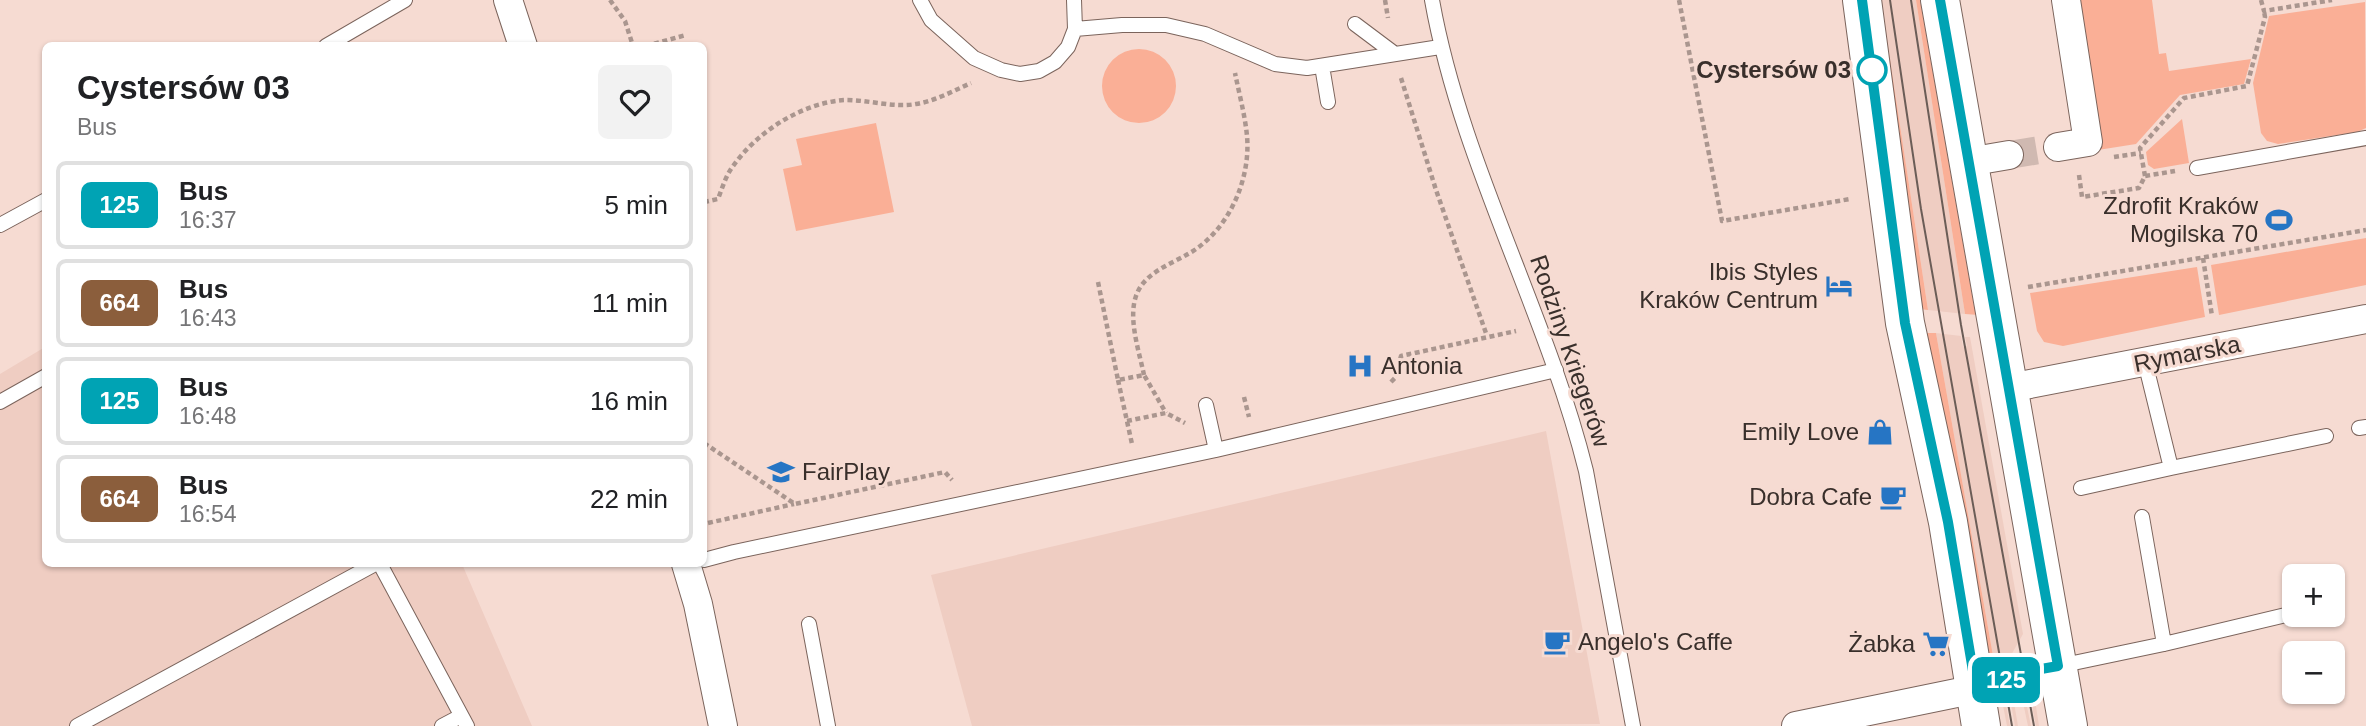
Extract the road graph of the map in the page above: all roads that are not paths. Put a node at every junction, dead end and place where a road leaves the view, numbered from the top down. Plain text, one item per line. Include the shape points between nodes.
1 (405, 0) edge
2 (508, 0) edge
3 (920, 0) edge
4 (1074, 0) edge
5 (1432, 0) edge
6 (1862, 0) edge
7 (1940, 0) edge
8 (2066, 0) edge
9 (1355, 24) dead end
10 (1075, 29) junction
11 (333, 42) edge
12 (522, 42) edge
13 (1440, 47) junction
14 (1395, 54) junction
15 (1322, 66) junction
16 (1328, 102) dead end
17 (2366, 138) edge
18 (2057, 147) tunnel mouth
19 (2009, 155) tunnel mouth
20 (1968, 162) junction
21 (2197, 168) road end
22 (42, 202) edge
23 (0, 225) edge
24 (2366, 319) edge
25 (2145, 362) junction
26 (1556, 370) junction
27 (42, 378) edge
28 (2009, 388) junction
29 (0, 402) edge
30 (1206, 405) dead end
31 (2326, 436) dead end
32 (1216, 450) junction
33 (2171, 468) junction
34 (2081, 488) dead end
35 (2142, 517) dead end
36 (707, 559) edge
37 (371, 567) edge
38 (379, 567) edge
39 (693, 567) edge
40 (2282, 616) edge
41 (809, 624) dead end
42 (2164, 644) junction
43 (2058, 666) junction
44 (1976, 689) junction
45 (464, 721) edge
46 (77, 726) edge
47 (442, 726) edge
48 (723, 726) edge
49 (828, 726) edge
50 (1633, 726) edge
51 (1800, 726) edge
52 (1980, 726) edge
53 (2068, 726) edge

1 - 11 lane
2 - 12 street
3 - 10 lane via 931,20 974,58 1020,74 1055,62
4 - 10 lane
5 - 13 lane, Rodziny Kriegerów
6 - 44 main road via 1905,323 1948,522
7 - 20 main road
8 - 18 street via 2088,142
9 - 14 lane
10 - 15 lane via 1166,25 1205,34 1275,64
13 - 14 lane
13 - 26 lane, Rodziny Kriegerów
14 - 15 lane
15 - 16 lane
17 - 21 lane
19 - 20 street
20 - 28 main road
22 - 23 lane
24 - 25 street, Rymarska
25 - 28 street, Rymarska
25 - 33 lane
26 - 32 lane
26 - 50 lane, Rodziny Kriegerów via 1586,471
27 - 29 lane
28 - 43 main road
30 - 32 lane
31 - 33 lane
32 - 36 lane
33 - 34 lane
35 - 42 lane
37 - 46 lane
38 - 45 lane
39 - 48 street
40 - 42 lane
41 - 49 lane
42 - 43 lane
43 - 44 street
43 - 53 main road
44 - 51 street
44 - 52 main road
45 - 47 lane

